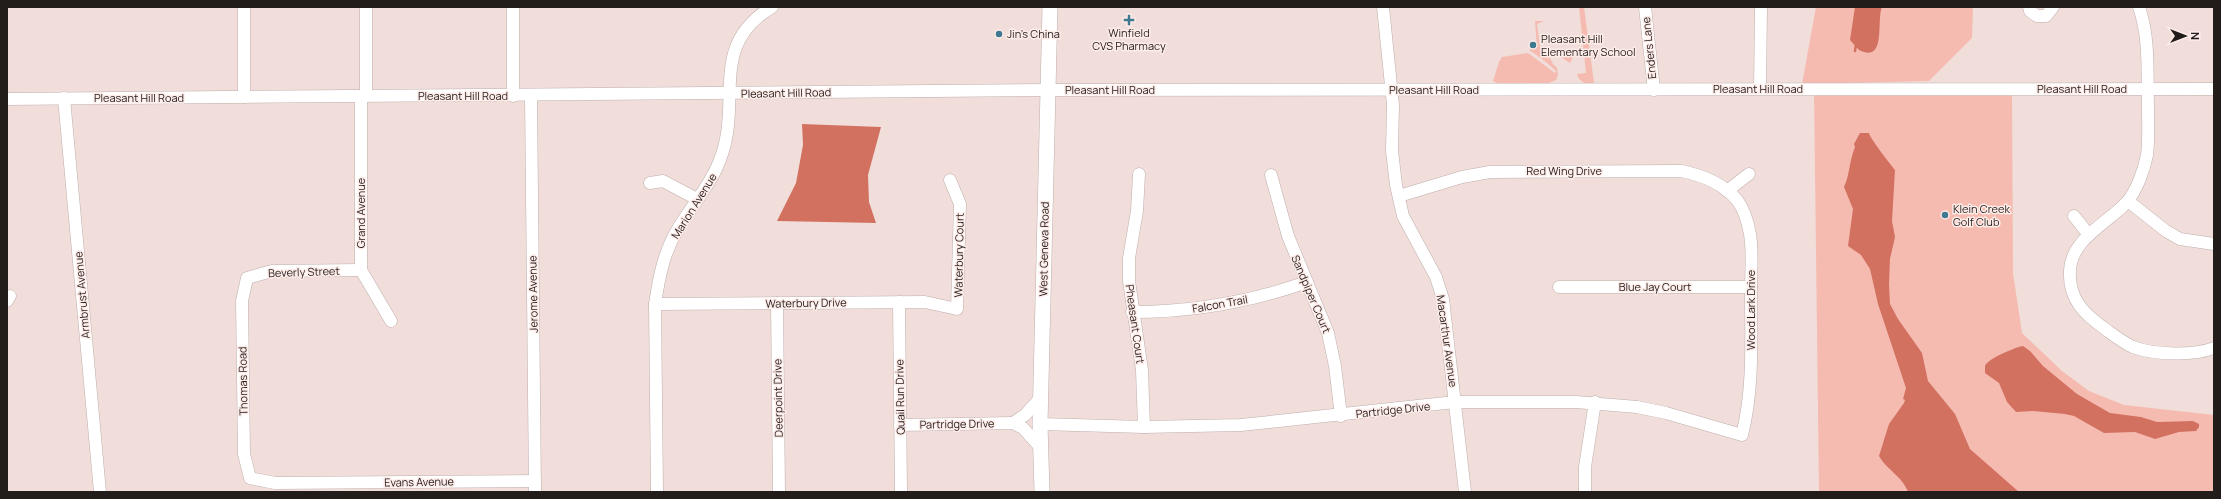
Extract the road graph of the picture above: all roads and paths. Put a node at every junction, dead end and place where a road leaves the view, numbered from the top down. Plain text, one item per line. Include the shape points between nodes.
1 (244, 7) edge
2 (366, 7) edge
3 (513, 7) edge
4 (772, 7) edge
5 (1050, 7) edge
6 (1383, 7) edge
7 (1645, 7) edge
8 (1761, 7) edge
9 (2030, 7) edge
10 (2053, 7) edge
11 (2139, 7) edge
12 (1760, 89) junction
13 (2148, 89) junction
14 (2214, 89) edge
15 (1048, 90) junction
16 (1390, 90) junction
17 (1654, 90) junction
18 (729, 94) junction
19 (363, 96) junction
20 (513, 96) junction
21 (531, 96) junction
22 (244, 97) junction
23 (64, 98) junction
24 (7, 99) edge
25 (1139, 174) dead end
26 (1748, 174) dead end
27 (1271, 175) dead end
28 (950, 180) dead end
29 (650, 183) dead end
30 (1727, 190) junction
31 (1399, 196) junction
32 (697, 199) junction
33 (2128, 201) junction
34 (2074, 216) dead end
35 (2089, 234) junction
36 (2214, 244) edge
37 (361, 270) junction
38 (248, 278) joint
39 (1307, 282) junction
40 (1559, 287) dead end
41 (1751, 287) junction
42 (899, 302) junction
43 (777, 303) junction
44 (655, 304) junction
45 (958, 309) joint
46 (1132, 312) junction
47 (391, 321) dead end
48 (2214, 348) edge
49 (1041, 398) junction
50 (1455, 402) junction
51 (1595, 402) junction
52 (1341, 416) junction
53 (1013, 423) junction
54 (1040, 424) junction
55 (900, 425) junction
56 (1144, 427) junction
57 (1742, 435) joint
58 (1041, 448) junction
59 (255, 479) joint
60 (535, 486) edge
61 (100, 492) edge
62 (657, 492) edge
63 (779, 492) edge
64 (901, 492) edge
65 (1042, 492) edge
66 (1466, 492) edge
67 (1584, 492) edge

1 - 22 street
2 - 19 street, Grand Avenue
3 - 20 street
4 - 18 street, Marion Avenue via 750,24 738,39
5 - 15 main road, West Geneva Road
6 - 16 street, Macarthur Avenue
7 - 17 street, Enders Lane
8 - 12 street
9 - 10 street via 2030,11 2037,16 2046,16
11 - 13 street via 2145,26
12 - 13 street, Pleasant Hill Road
12 - 17 street, Pleasant Hill Road
13 - 14 street, Pleasant Hill Road
13 - 33 street via 2147,154 2142,174
15 - 16 street, Pleasant Hill Road
15 - 18 street, Pleasant Hill Road
15 - 49 main road, West Geneva Road
16 - 17 street, Pleasant Hill Road
16 - 31 street, Macarthur Avenue via 1393,105 1393,164
18 - 21 street, Pleasant Hill Road
18 - 32 street, Marion Avenue via 730,121 724,148 711,180
19 - 20 street, Pleasant Hill Road
19 - 22 street, Pleasant Hill Road
19 - 37 street, Grand Avenue
20 - 21 street, Pleasant Hill Road
21 - 60 street, Jerome Avenue
22 - 23 street, Pleasant Hill Road
23 - 24 street, Pleasant Hill Road
23 - 61 street, Armbrust Avenue
25 - 46 street, Pheasant Court via 1129,258
26 - 30 street
27 - 39 street, Sandpiper Court via 1288,236
28 - 45 street, Waterbury Court via 960,204
29 - 32 street via 663,181
30 - 31 street, Red Wing Drive via 1706,178 1681,171 1508,171 1462,177
30 - 41 street, Wood Lark Drive via 1737,201 1748,226
31 - 50 street, Macarthur Avenue via 1409,230 1436,277 1441,294
32 - 44 street, Marion Avenue via 667,251
33 - 35 street
33 - 36 street via 2180,239
34 - 35 street
35 - 48 street via 2075,252 2070,270 2072,292 2086,315 2125,342 2140,349 2188,354
37 - 38 street, Beverly Street via 272,271
37 - 47 street
38 - 59 street, Thomas Road via 242,301 244,454 250,478
39 - 46 street, Falcon Trail via 1259,297 1190,310
39 - 52 street, Sandpiper Court via 1328,333
40 - 41 street, Blue Jay Court
41 - 57 street, Wood Lark Drive via 1750,389
42 - 43 street, Waterbury Drive
42 - 45 street, Waterbury Drive via 925,302
42 - 55 street, Quail Run Drive
43 - 44 street, Waterbury Drive
43 - 63 street, Deerpoint Drive
44 - 62 street, Marion Avenue
46 - 56 street, Pheasant Court via 1142,370
49 - 53 street via 1025,415
49 - 54 main road, West Geneva Road
50 - 51 street, Partridge Drive
50 - 52 street, Partridge Drive
50 - 66 street, Macarthur Avenue
51 - 57 street, Partridge Drive via 1666,413
51 - 67 street via 1585,467
52 - 56 street, Partridge Drive via 1241,425
53 - 55 street, Partridge Drive
53 - 58 street via 1023,428
54 - 56 street, Partridge Drive
54 - 58 main road, West Geneva Road
55 - 64 street, Quail Run Drive
58 - 65 main road, West Geneva Road
59 - 60 street, Evans Avenue via 275,483

